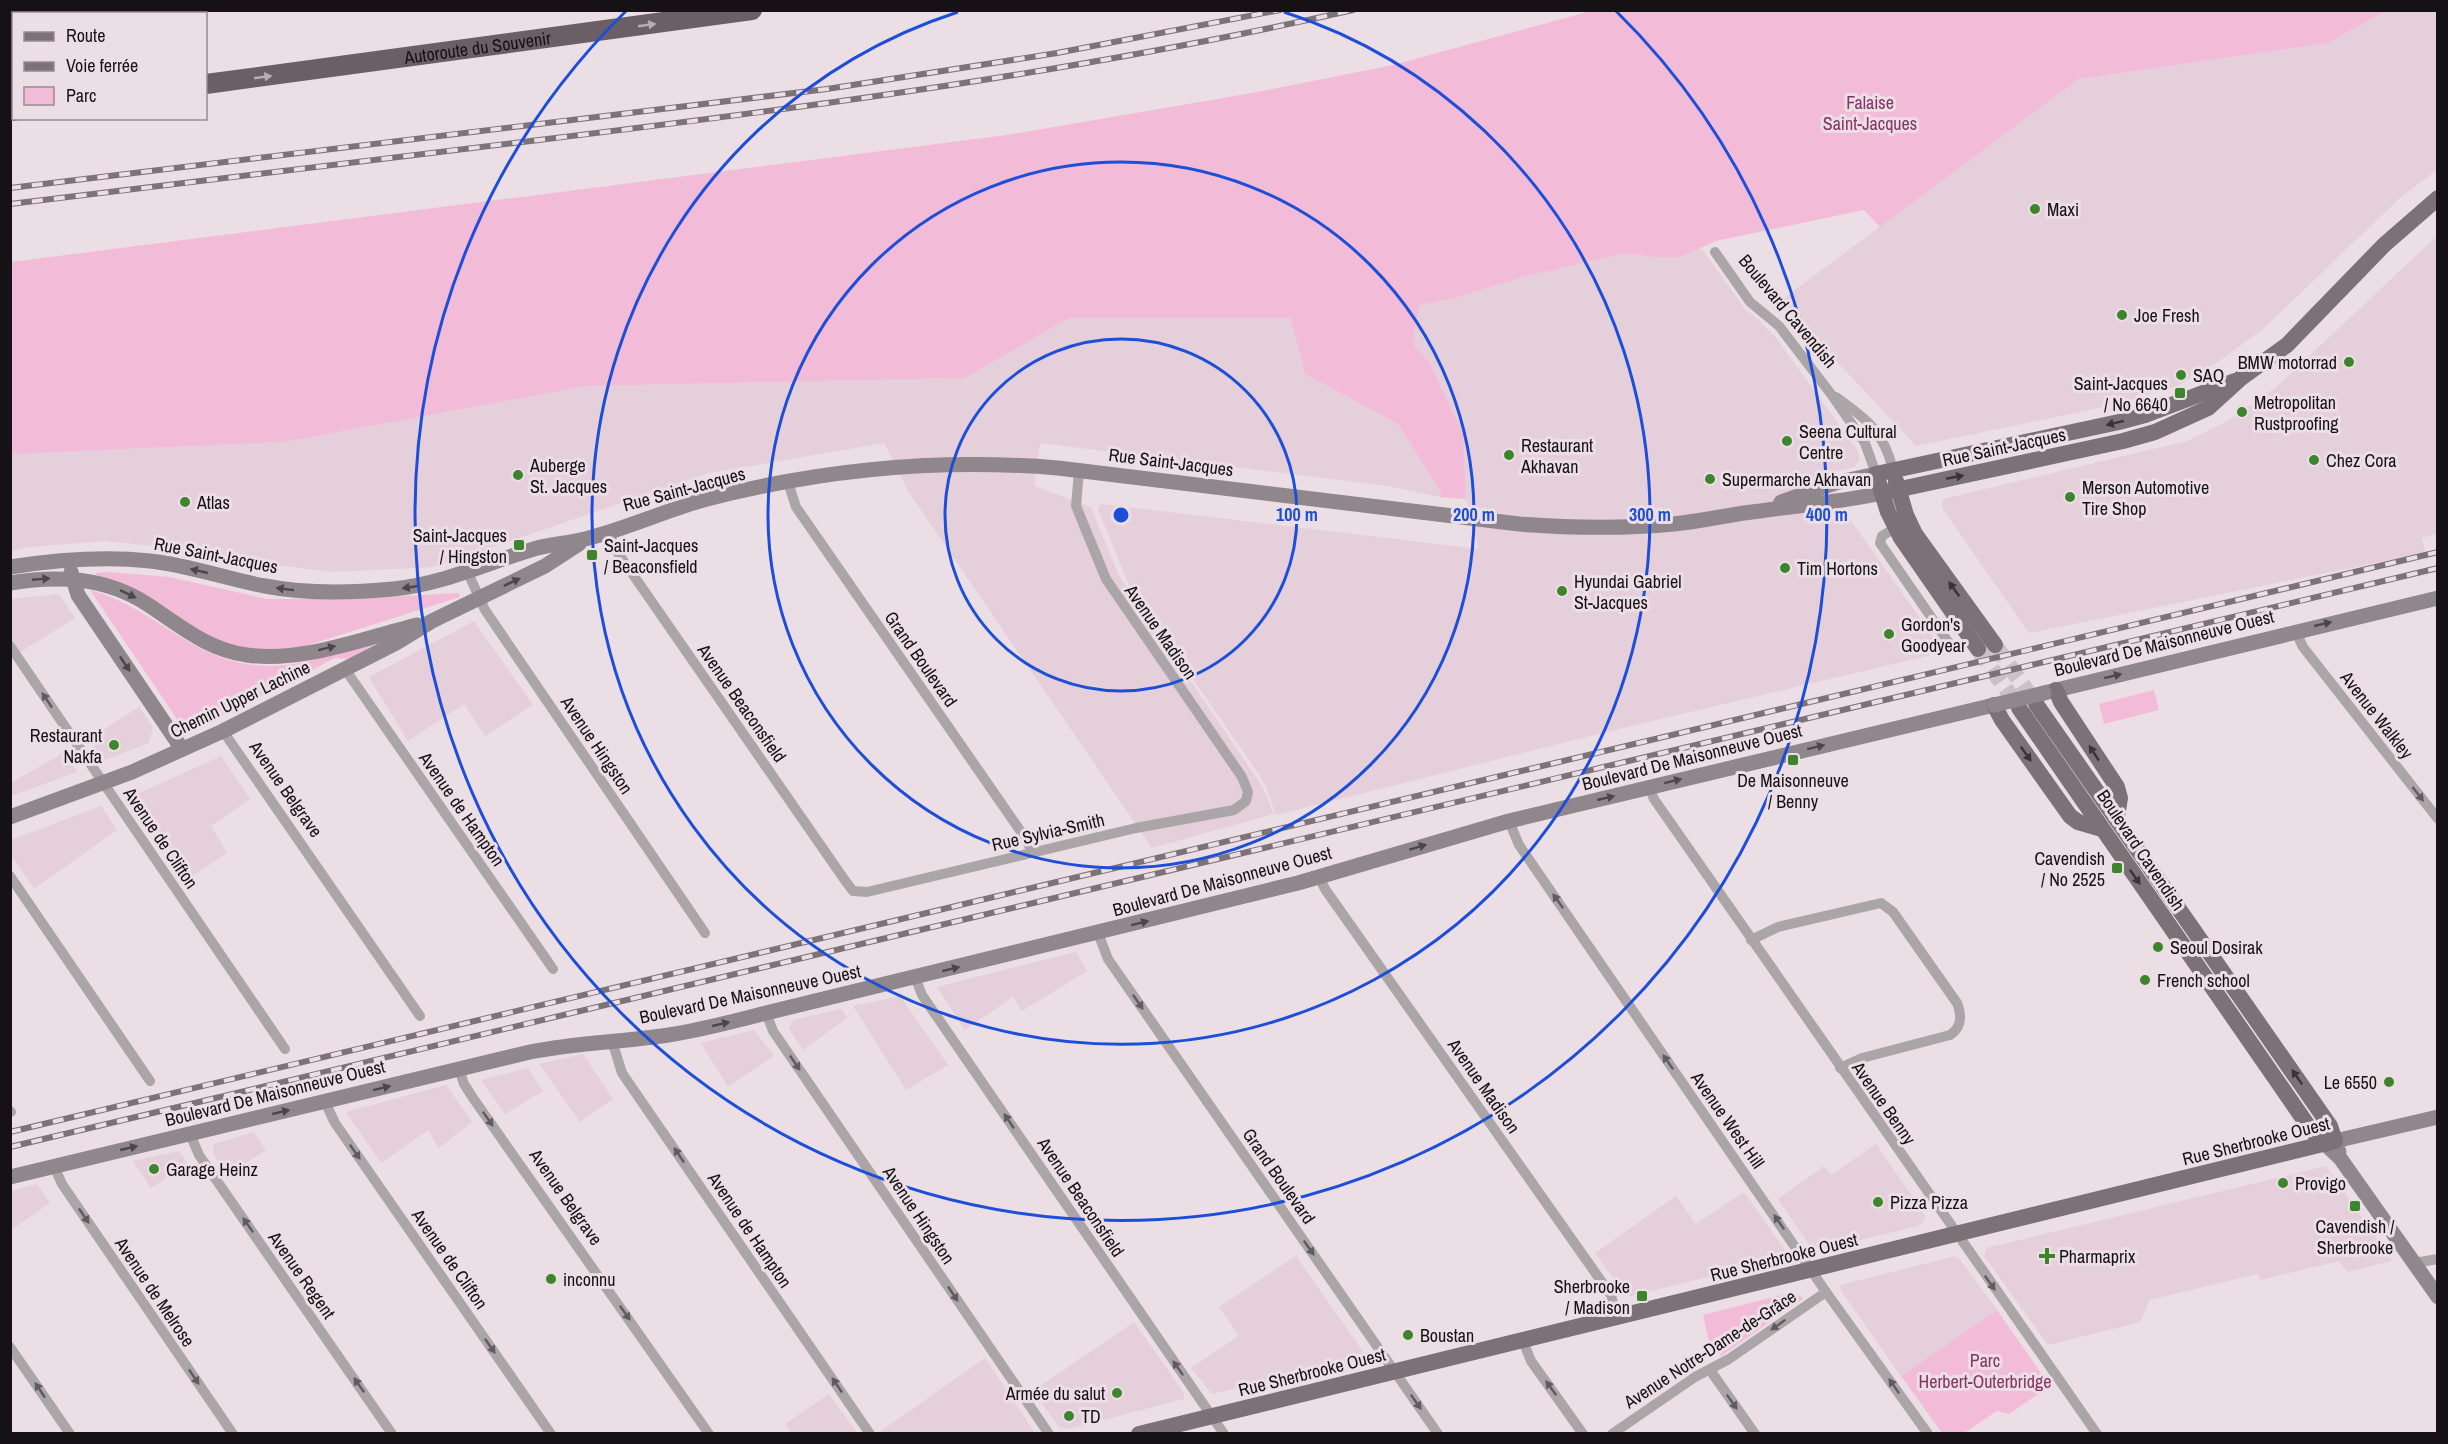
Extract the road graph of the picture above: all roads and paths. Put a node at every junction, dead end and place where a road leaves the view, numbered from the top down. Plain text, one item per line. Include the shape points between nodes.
1 (74, 10) edge
2 (752, 10) edge
3 (56, 12) edge
4 (207, 84) edge
5 (2438, 198) edge
6 (1715, 252) dead end
7 (2241, 378) junction
8 (1831, 394) junction
9 (1893, 470) junction
10 (1079, 471) junction
11 (1876, 474) junction
12 (788, 482) junction
13 (1890, 491) junction
14 (1758, 511) junction
15 (1895, 528) junction
16 (608, 531) junction
17 (587, 539) junction
18 (69, 561) junction
19 (10, 567) edge
20 (468, 573) junction
21 (72, 579) junction
22 (10, 583) edge
23 (478, 597) junction
24 (2437, 600) edge
25 (432, 621) junction
26 (2295, 630) junction
27 (1949, 643) dead end
28 (1995, 645) tunnel mouth
29 (10, 646) edge
30 (1978, 649) tunnel mouth
31 (345, 669) junction
32 (2046, 695) junction
33 (1994, 705) junction
34 (2019, 708) tunnel mouth
35 (224, 732) junction
36 (182, 749) junction
37 (103, 783) junction
38 (1649, 787) junction
39 (1248, 798) joint
40 (10, 817) edge
41 (2117, 817) junction
42 (2438, 819) edge
43 (1509, 821) junction
44 (2102, 828) junction
45 (1032, 852) junction
46 (10, 876) edge
47 (1318, 877) junction
48 (853, 891) joint
49 (705, 933) dead end
50 (1098, 933) junction
51 (1751, 940) junction
52 (553, 969) dead end
53 (915, 977) junction
54 (766, 1013) junction
55 (420, 1016) dead end
56 (612, 1041) junction
57 (285, 1048) dead end
58 (1840, 1068) junction
59 (459, 1069) junction
60 (150, 1081) dead end
61 (325, 1102) junction
62 (2438, 1117) edge
63 (189, 1134) junction
64 (2330, 1143) junction
65 (54, 1166) junction
66 (10, 1177) edge
67 (1956, 1235) junction
68 (2438, 1259) edge
69 (2414, 1263) junction
70 (1812, 1270) junction
71 (1826, 1292) junction
72 (2438, 1297) edge
73 (1617, 1317) junction
74 (1523, 1341) junction
75 (10, 1347) edge
76 (1710, 1370) junction
77 (1395, 1371) junction
78 (1212, 1416) junction
79 (70, 1434) edge
80 (233, 1434) edge
81 (392, 1434) edge
82 (550, 1434) edge
83 (709, 1434) edge
84 (870, 1434) edge
85 (1049, 1434) edge
86 (1139, 1434) edge
87 (1224, 1434) edge
88 (1438, 1434) edge
89 (1583, 1434) edge
90 (1612, 1434) edge
91 (1755, 1434) edge
92 (1928, 1434) edge
93 (2097, 1434) edge

1 - 3 highway
4 -> 2 highway, Autoroute du Souvenir
5 - 7 main road, Rue Saint-Jacques via 2384,245 2294,338
6 - 8 street, Boulevard Cavendish via 1750,302 1779,326
7 -> 9 main road, Rue Saint-Jacques via 2127,420
13 -> 7 main road, Rue Saint-Jacques via 2155,432 2208,408
8 - 9 street, Boulevard Cavendish via 1874,427
8 - 11 street, Boulevard Cavendish via 1865,443
9 - 11 main road, Rue Saint-Jacques
9 - 13 main road, Boulevard Cavendish
10 - 12 main road, Rue Saint-Jacques via 996,463 928,464
10 - 14 main road, Rue Saint-Jacques via 1546,526 1655,525
10 - 39 street, Avenue Madison via 1076,506 1106,579 1242,777
11 - 13 main road, Boulevard Cavendish
11 - 14 main road, Rue Saint-Jacques via 1835,483
12 - 16 main road, Rue Saint-Jacques via 707,499
12 - 45 street, Grand Boulevard via 796,507
13 - 14 main road, Rue Saint-Jacques via 1842,502
13 - 15 main road, Boulevard Cavendish
28 -> 13 main road, Boulevard Cavendish via 1915,534
15 - 27 street via 1882,536 1880,543
15 - 30 main road, Boulevard Cavendish
16 - 17 main road, Rue Saint-Jacques
16 - 48 street, Avenue Beaconsfield via 618,553
17 - 20 main road, Rue Saint-Jacques via 537,549
23 -> 17 main road, Rue Saint-Jacques via 545,566
18 - 19 main road, Rue Saint-Jacques
20 -> 18 main road, Rue Saint-Jacques via 392,589 315,591 267,586 148,561
18 - 21 main road
20 - 23 street, Avenue Hingston
22 -> 21 main road via 55,577
21 -> 25 main road via 122,591 197,637 246,655 271,657 311,652
21 -> 36 main road via 78,594
23 - 25 main road, Chemin Upper Lachine
23 - 49 street, Avenue Hingston
26 -> 24 main road, Boulevard De Maisonneuve Ouest
25 - 31 main road, Chemin Upper Lachine
32 -> 26 main road, Boulevard De Maisonneuve Ouest
26 -> 42 street, Avenue Walkley via 2303,647
37 -> 29 street, Avenue de Clifton
31 - 35 main road, Chemin Upper Lachine
31 - 52 street, Avenue de Hampton
32 - 33 main road, Boulevard De Maisonneuve Ouest, bridge
32 - 41 main road, Boulevard Cavendish
41 -> 32 main road via 2117,787 2061,702
38 -> 33 main road, Boulevard De Maisonneuve Ouest
33 -> 44 main road via 2070,816
34 - 44 main road, Boulevard Cavendish
35 - 36 main road, Chemin Upper Lachine
35 - 55 street, Avenue Belgrave
36 - 37 main road, Chemin Upper Lachine
37 - 40 main road, Chemin Upper Lachine
37 - 57 street, Avenue de Clifton
43 -> 38 main road, Boulevard De Maisonneuve Ouest
38 - 51 street, Avenue Benny
39 - 45 street, Rue Sylvia-Smith via 1234,810
64 -> 41 main road, Boulevard Cavendish via 2330,1125
47 -> 43 main road, Boulevard De Maisonneuve Ouest
70 -> 43 street, Avenue West Hill via 1519,845
44 -> 64 main road, Boulevard Cavendish via 2311,1130
45 - 48 street, Rue Sylvia-Smith via 867,892
46 - 60 street
50 -> 47 main road, Boulevard De Maisonneuve Ouest
47 - 73 street, Avenue Madison via 1611,1295
53 -> 50 main road, Boulevard De Maisonneuve Ouest
50 -> 77 street, Grand Boulevard via 1105,954
51 - 58 street, Avenue Benny
51 - 58 street via 1779,927 1881,903 1893,912 1957,1004 1960,1023 1950,1035 1862,1058
53 - 54 main road, Boulevard De Maisonneuve Ouest
78 -> 53 street, Avenue Beaconsfield via 922,995
56 -> 54 main road, Boulevard De Maisonneuve Ouest via 677,1034
54 -> 85 street, Avenue Hingston via 773,1031
56 - 59 main road, Boulevard De Maisonneuve Ouest via 561,1046
84 -> 56 street, Avenue de Hampton via 622,1072
58 - 67 street, Avenue Benny
61 -> 59 main road, Boulevard De Maisonneuve Ouest
59 -> 83 street, Avenue Belgrave via 472,1098
63 -> 61 main road, Boulevard De Maisonneuve Ouest
61 -> 82 street, Avenue de Clifton via 335,1123
62 - 64 main road, Rue Sherbrooke Ouest
65 -> 63 main road, Boulevard De Maisonneuve Ouest
81 -> 63 street, Avenue Regent via 199,1155
64 - 67 main road, Rue Sherbrooke Ouest
64 - 69 main road, Boulevard Cavendish
65 - 66 main road, Boulevard De Maisonneuve Ouest
65 -> 80 street, Avenue de Melrose via 62,1184
67 - 70 main road, Rue Sherbrooke Ouest
67 -> 93 street, Avenue Benny
68 - 69 street
69 - 72 main road, Boulevard Cavendish
70 - 71 street, Avenue West Hill
70 - 73 main road, Rue Sherbrooke Ouest
71 -> 76 street, Avenue Notre-Dame-de-Grâce
92 -> 71 street, Avenue West Hill
73 - 74 main road, Rue Sherbrooke Ouest
74 - 77 main road, Rue Sherbrooke Ouest
89 -> 74 street via 1531,1360
79 -> 75 street
76 - 90 street, Avenue Notre-Dame-de-Grâce
76 -> 91 street
77 - 78 main road, Rue Sherbrooke Ouest
77 -> 88 street, Grand Boulevard
78 - 86 main road, Rue Sherbrooke Ouest
78 - 87 street, Avenue Beaconsfield

